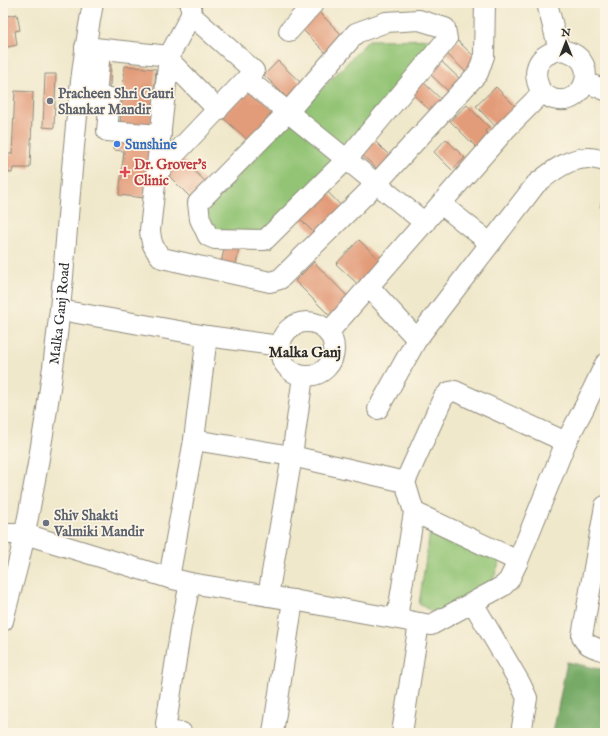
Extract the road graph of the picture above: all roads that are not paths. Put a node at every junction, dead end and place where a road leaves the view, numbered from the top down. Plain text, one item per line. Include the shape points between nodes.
1 (93, 3) edge
2 (314, 3) edge
3 (484, 3) edge
4 (547, 3) edge
5 (191, 9) edge
6 (289, 31) dead end
7 (92, 48) junction
8 (559, 50) junction
9 (168, 58) junction
10 (247, 79) junction
11 (585, 82) junction
12 (605, 90) edge
13 (542, 93) junction
14 (88, 97) junction
15 (218, 110) junction
16 (288, 112) junction
17 (161, 135) junction
18 (347, 159) junction
19 (605, 161) edge
20 (157, 173) junction
21 (377, 183) junction
22 (441, 204) junction
23 (425, 223) junction
24 (490, 243) junction
25 (370, 287) junction
26 (60, 310) junction
27 (328, 333) junction
28 (207, 336) junction
29 (417, 340) junction
30 (280, 346) junction
31 (605, 364) edge
32 (303, 376) junction
33 (378, 409) dead end
34 (194, 440) junction
35 (566, 442) junction
36 (292, 456) junction
37 (405, 482) junction
38 (605, 506) edge
39 (414, 512) junction
40 (3, 534) edge
41 (25, 534) junction
42 (518, 561) junction
43 (168, 578) junction
44 (190, 583) junction
45 (268, 596) junction
46 (293, 600) junction
47 (473, 603) junction
48 (397, 618) junction
49 (3, 621) edge
50 (419, 623) junction
51 (605, 651) edge
52 (174, 732) edge
53 (273, 733) edge
54 (402, 733) edge
55 (521, 733) edge

1 - 7 street
2 - 6 street
3 - 21 street via 484,56 478,73
4 - 8 street
5 - 9 street
5 - 10 street via 254,71
7 - 9 street
7 - 14 street, Malka Ganj Road
8 - 11 street via 568,50 577,55 586,72
8 - 13 street via 549,52 537,67 536,77
9 - 15 street
9 - 17 street
10 - 15 street
10 - 16 street
11 - 12 street
11 - 13 street via 573,97 563,100
13 - 22 street via 506,129
14 - 17 street via 110,98 107,131
14 - 26 street, Malka Ganj Road
15 - 20 street
16 - 18 street
16 - 18 street via 198,203 200,219 208,236 215,239 265,240
16 - 18 street via 356,33 386,22 419,20 445,28 447,39
17 - 20 street
18 - 21 street
19 - 24 street via 589,158 566,163 550,172 536,184
20 - 21 street via 150,230 151,243 162,258 266,282 280,279
21 - 23 street
22 - 23 street
22 - 24 street
23 - 25 street
24 - 29 street
25 - 27 street
25 - 29 street
26 - 28 street
26 - 41 street, Malka Ganj Road via 50,388
27 - 30 street via 320,326 300,324 290,328 283,336
27 - 32 street via 333,342 334,353 330,363 314,376
28 - 30 street
28 - 34 street
29 - 33 street
30 - 32 street via 285,366 293,373
31 - 35 street
32 - 36 street
34 - 36 street
34 - 43 street
35 - 37 street via 455,391 449,392 443,398
35 - 42 street
36 - 37 street
36 - 45 street
37 - 39 street
38 - 51 street via 582,636 589,646
39 - 42 street
39 - 48 street
40 - 41 street
41 - 43 street
41 - 49 street, Malka Ganj Road
42 - 47 street via 503,586
43 - 44 street
44 - 45 street
44 - 52 street via 166,724 166,727
45 - 46 street
46 - 48 street
46 - 53 street
47 - 50 street via 431,625
47 - 55 street via 527,698
48 - 50 street
50 - 54 street

